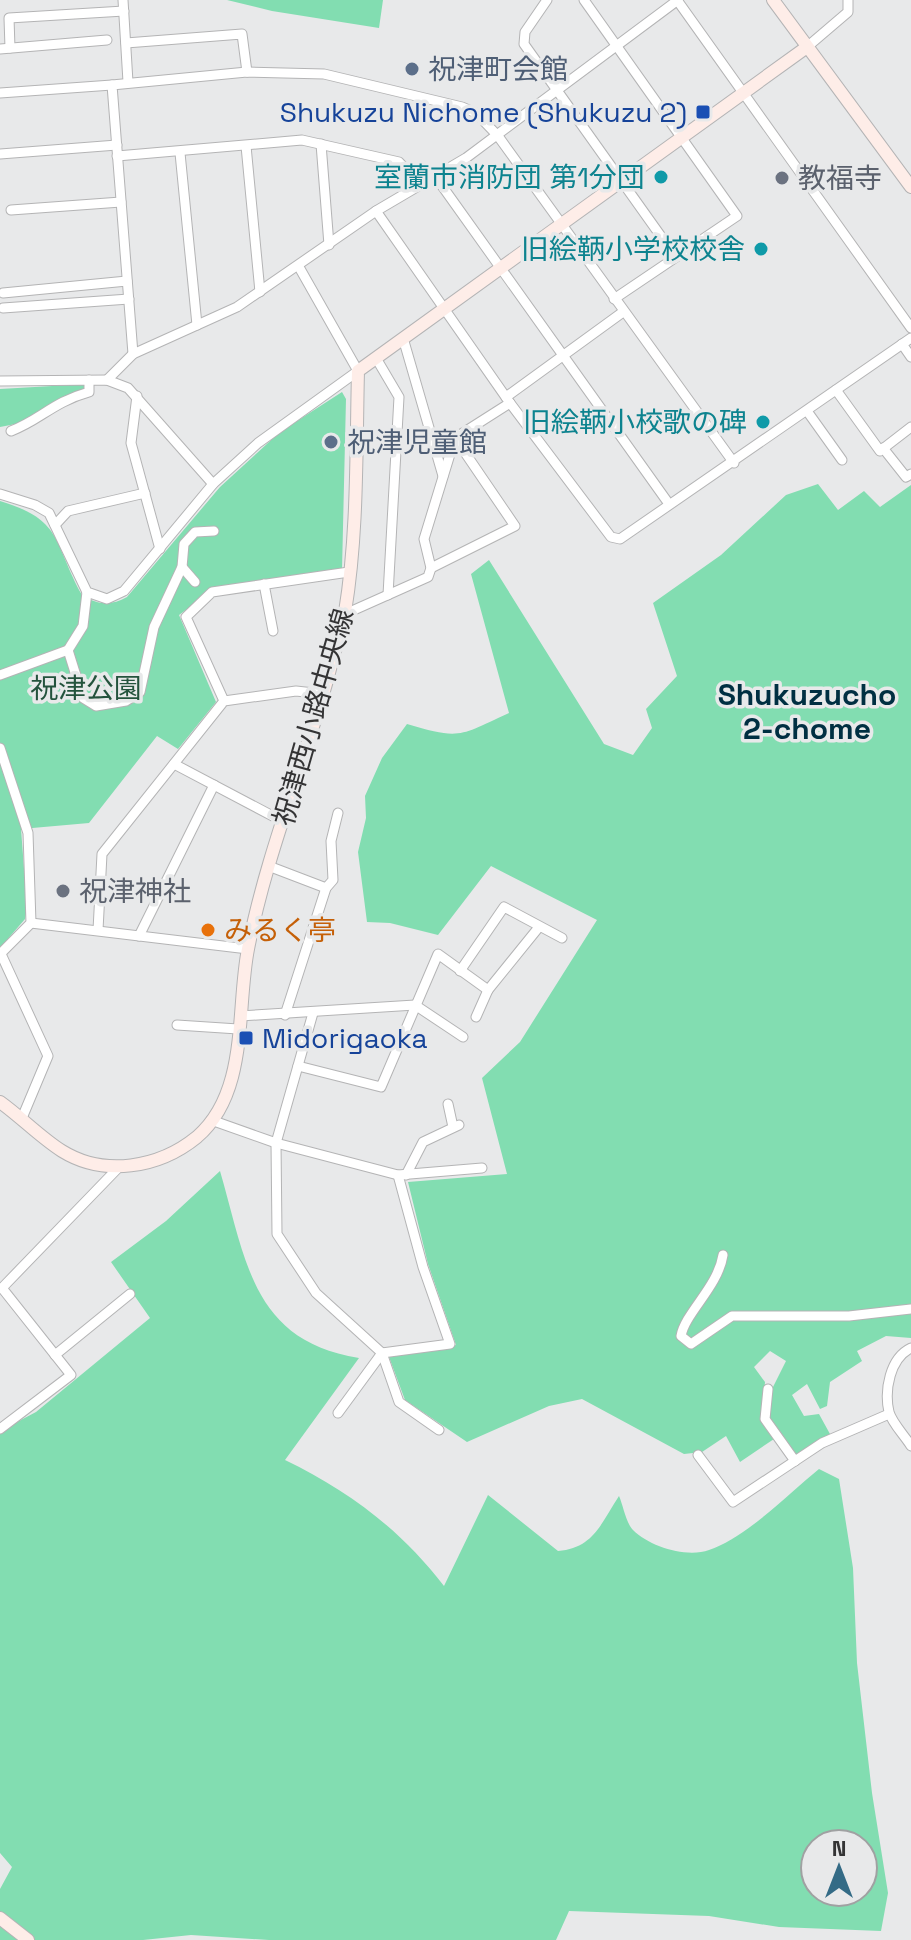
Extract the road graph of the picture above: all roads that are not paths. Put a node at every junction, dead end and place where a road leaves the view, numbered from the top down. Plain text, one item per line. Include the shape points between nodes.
1 (547, 0) edge
2 (584, 0) edge
3 (677, 0) edge
4 (773, 0) edge
5 (848, 0) edge
6 (123, 5) edge
7 (107, 40) dead end
8 (126, 43) junction
9 (617, 45) junction
10 (807, 47) junction
11 (5, 48) edge
12 (247, 72) junction
13 (128, 82) junction
14 (112, 85) junction
15 (556, 89) junction
16 (0, 93) edge
17 (743, 94) junction
18 (498, 136) junction
19 (683, 137) junction
20 (321, 144) junction
21 (246, 146) junction
22 (117, 150) junction
23 (180, 153) junction
24 (0, 154) edge
25 (435, 176) junction
26 (622, 182) junction
27 (420, 184) junction
28 (911, 187) edge
29 (121, 202) junction
30 (11, 210) dead end
31 (376, 211) junction
32 (561, 224) junction
33 (329, 245) junction
34 (675, 256) junction
35 (299, 267) junction
36 (500, 269) junction
37 (127, 281) junction
38 (260, 292) junction
39 (3, 293) dead end
40 (129, 299) junction
41 (614, 299) junction
42 (3, 308) dead end
43 (445, 309) junction
44 (623, 312) junction
45 (197, 325) junction
46 (911, 328) edge
47 (403, 338) junction
48 (907, 341) edge
49 (133, 354) junction
50 (563, 356) junction
51 (911, 357) edge
52 (376, 358) junction
53 (358, 371) junction
54 (89, 380) junction
55 (107, 380) junction
56 (0, 381) edge
57 (836, 390) junction
58 (137, 396) junction
59 (508, 400) junction
60 (807, 411) junction
61 (911, 427) edge
62 (11, 431) dead end
63 (455, 438) junction
64 (883, 448) junction
65 (842, 460) dead end
66 (734, 463) junction
67 (911, 474) edge
68 (443, 476) junction
69 (213, 484) junction
70 (145, 493) junction
71 (0, 494) edge
72 (669, 504) junction
73 (55, 525) junction
74 (214, 531) dead end
75 (160, 549) junction
76 (182, 567) junction
77 (431, 568) junction
78 (349, 572) junction
79 (195, 582) dead end
80 (264, 584) junction
81 (87, 592) junction
82 (388, 595) junction
83 (345, 614) junction
84 (273, 631) dead end
85 (68, 650) junction
86 (0, 675) edge
87 (323, 694) junction
88 (224, 701) junction
89 (0, 748) edge
90 (174, 764) junction
91 (214, 785) junction
92 (338, 813) dead end
93 (284, 822) junction
94 (271, 867) junction
95 (326, 888) junction
96 (31, 923) junction
97 (539, 927) junction
98 (98, 930) junction
99 (139, 936) junction
100 (562, 938) dead end
101 (248, 949) junction
102 (0, 954) edge
103 (460, 971) junction
104 (488, 990) junction
105 (415, 1005) junction
106 (313, 1013) junction
107 (285, 1015) junction
108 (476, 1017) dead end
109 (239, 1022) junction
110 (177, 1025) dead end
111 (463, 1037) dead end
112 (298, 1066) junction
113 (0, 1102) edge
114 (448, 1104) dead end
115 (22, 1118) junction
116 (211, 1120) junction
117 (276, 1143) junction
118 (119, 1167) junction
119 (482, 1168) dead end
120 (402, 1175) junction
121 (723, 1255) dead end
122 (1, 1287) edge
123 (130, 1294) dead end
124 (911, 1309) edge
125 (911, 1348) edge
126 (382, 1353) junction
127 (55, 1355) junction
128 (768, 1389) dead end
129 (338, 1413) dead end
130 (889, 1414) junction
131 (0, 1429) edge
132 (439, 1430) dead end
133 (911, 1446) edge
134 (698, 1455) dead end
135 (795, 1461) junction
136 (0, 1918) edge
137 (28, 1940) edge

1 - 15 street via 525,32 524,44
2 - 9 street
3 - 9 street
3 - 17 street
4 - 10 main road
5 - 10 street via 848,12
6 - 8 street
6 - 11 street via 9,18
7 - 11 street
8 - 12 street via 242,34
8 - 13 street
9 - 15 street
9 - 19 street
10 - 17 main road
10 - 28 main road
12 - 13 street
12 - 18 street via 324,74 462,107 476,113
13 - 14 street
14 - 16 street
14 - 22 street
15 - 18 street
15 - 26 street
17 - 19 main road
17 - 46 street
18 - 25 street
18 - 32 street
19 - 26 main road
19 - 34 street via 737,216
20 - 21 street via 302,140
20 - 27 street via 399,162
20 - 33 street
21 - 23 street
21 - 38 street
22 - 23 street
22 - 24 street
22 - 29 street
23 - 45 street
25 - 27 street
25 - 36 street
26 - 32 main road
26 - 34 street
27 - 31 street
29 - 30 street
29 - 37 street
31 - 33 street
31 - 43 street
32 - 36 main road
32 - 41 street
33 - 35 street
34 - 41 street
35 - 38 street
35 - 53 street
36 - 43 main road
36 - 50 street
37 - 39 street
37 - 40 street
38 - 45 street
40 - 42 street
40 - 49 street
41 - 44 street
43 - 47 main road
43 - 59 street
44 - 50 street
44 - 66 street
45 - 49 street
47 - 52 main road
47 - 68 street
48 - 51 street
48 - 57 street
49 - 55 street
50 - 59 street
50 - 72 street
52 - 53 main road
52 - 82 street via 399,397
53 - 69 street via 258,443
53 - 78 main road, 祝津西小路中央線
54 - 55 street
54 - 56 street
54 - 62 street via 89,392 55,403
55 - 58 street
57 - 60 street
57 - 64 street via 880,451
58 - 69 street
58 - 70 street via 131,443
59 - 63 street
59 - 72 street via 611,537 620,539
60 - 65 street
60 - 66 street
61 - 64 street
63 - 68 street
63 - 77 street via 515,526
64 - 67 street via 906,477
66 - 72 street
68 - 77 street via 424,539
69 - 75 street
70 - 73 street via 68,511
70 - 75 street
71 - 73 street via 35,505 49,513
73 - 81 street
74 - 76 street via 188,537
75 - 81 street via 117,597
76 - 79 street
76 - 85 street via 154,627 140,692 126,701 96,706 83,698
77 - 82 street via 428,577
78 - 80 street
78 - 83 main road, 祝津西小路中央線
80 - 84 street
80 - 88 street via 212,592 186,617
81 - 85 street via 83,626
82 - 83 street
83 - 87 main road, 祝津西小路中央線
85 - 86 street
87 - 88 street via 296,691
87 - 93 main road, 祝津西小路中央線
88 - 90 street
89 - 96 street via 28,833
90 - 91 street
90 - 98 street via 102,854
91 - 93 street
91 - 99 street
92 - 95 street via 331,841 333,880
93 - 94 main road, 祝津西小路中央線
94 - 95 street
94 - 101 main road, 祝津西小路中央線
95 - 107 street
96 - 98 street
96 - 102 street
97 - 100 street
97 - 103 street via 504,907
97 - 104 street
98 - 99 street
99 - 101 street
101 - 109 main road, 祝津西小路中央線
102 - 115 street via 48,1056
103 - 104 street
103 - 105 street via 438,954
104 - 108 street
105 - 106 street
105 - 111 street
105 - 112 street via 381,1087
106 - 107 street
106 - 112 street
107 - 109 street
109 - 110 street
109 - 116 main road, 祝津西小路中央線 via 228,1092
112 - 117 street
113 - 115 main road, 祝津西小路中央線
114 - 120 street via 456,1126 423,1142
115 - 118 main road, 祝津西小路中央線 via 68,1154
116 - 117 street
116 - 118 main road, 祝津西小路中央線 via 171,1154
117 - 120 street
117 - 126 street via 277,1234 316,1293
118 - 122 street
119 - 120 street
120 - 126 street via 423,1267 450,1344
121 - 124 street via 697,1310 682,1328 681,1336 691,1344 732,1316 849,1316
122 - 127 street
123 - 127 street
125 - 130 street via 891,1368
126 - 129 street
126 - 132 street via 399,1402
127 - 131 street via 71,1375
128 - 135 street via 765,1419
130 - 133 street
130 - 135 street via 822,1443
134 - 135 street via 733,1502
136 - 137 main road

